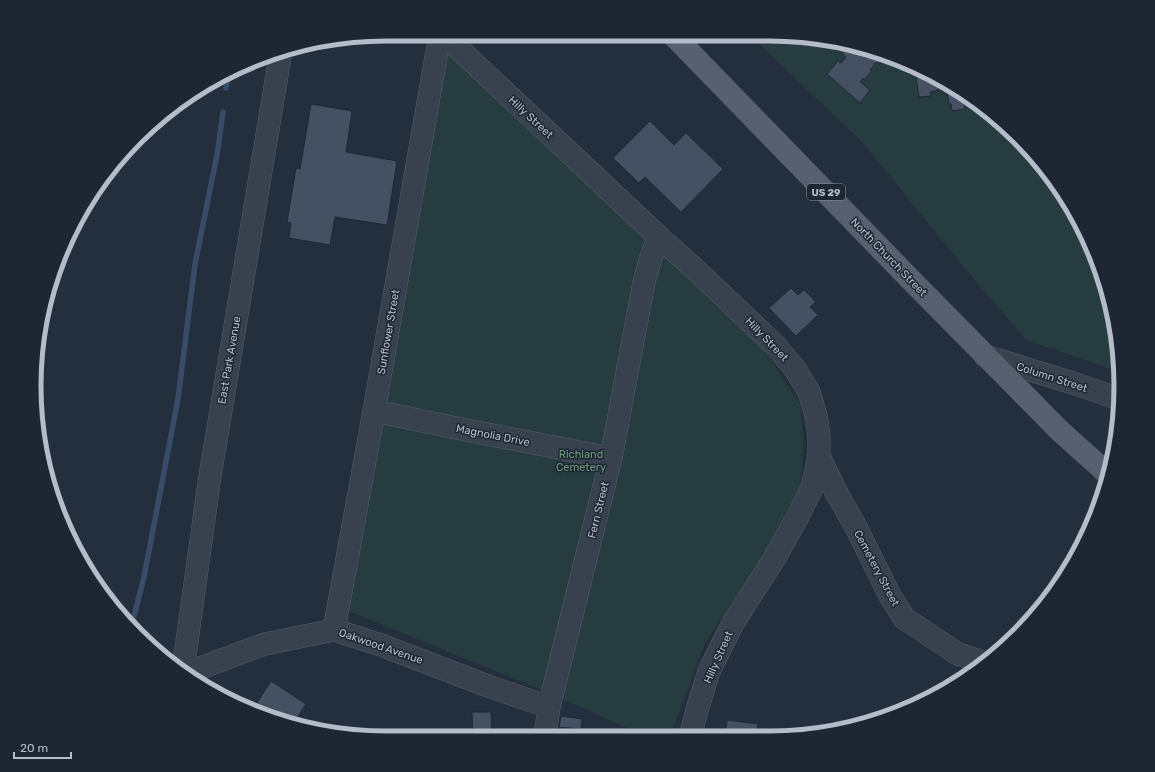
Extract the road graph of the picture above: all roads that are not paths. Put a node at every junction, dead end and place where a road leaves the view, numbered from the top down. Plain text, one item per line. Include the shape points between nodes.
1 (441, 41) edge
2 (449, 41) edge
3 (679, 41) edge
4 (280, 58) edge
5 (659, 237) junction
6 (985, 356) junction
7 (1114, 397) edge
8 (374, 411) junction
9 (819, 456) junction
10 (612, 458) junction
11 (1103, 470) edge
12 (334, 630) junction
13 (978, 661) edge
14 (184, 666) edge
15 (192, 671) edge
16 (549, 707) junction
17 (546, 731) edge
18 (691, 731) edge

1 - 8 street, Sunflower Street
2 - 5 street, Hilly Street
3 - 6 main road, North Church Street / US 29
4 - 14 street, East Park Avenue via 210,476
5 - 9 street, Hilly Street via 769,340 795,369 809,392 816,416
5 - 10 street, Fern Street via 644,282
6 - 7 street, Column Street
6 - 11 main road, North Church Street / US 29 via 1060,431
8 - 10 street, Magnolia Drive
8 - 12 street, Sunflower Street
9 - 13 street, Cemetery Street via 889,594 904,618 958,654
9 - 18 street, Hilly Street via 812,488 798,518 733,623 709,671
10 - 16 street, Fern Street
12 - 15 street, Oakwood Avenue via 264,644
12 - 16 street, Oakwood Avenue
16 - 17 street, Fern Street

